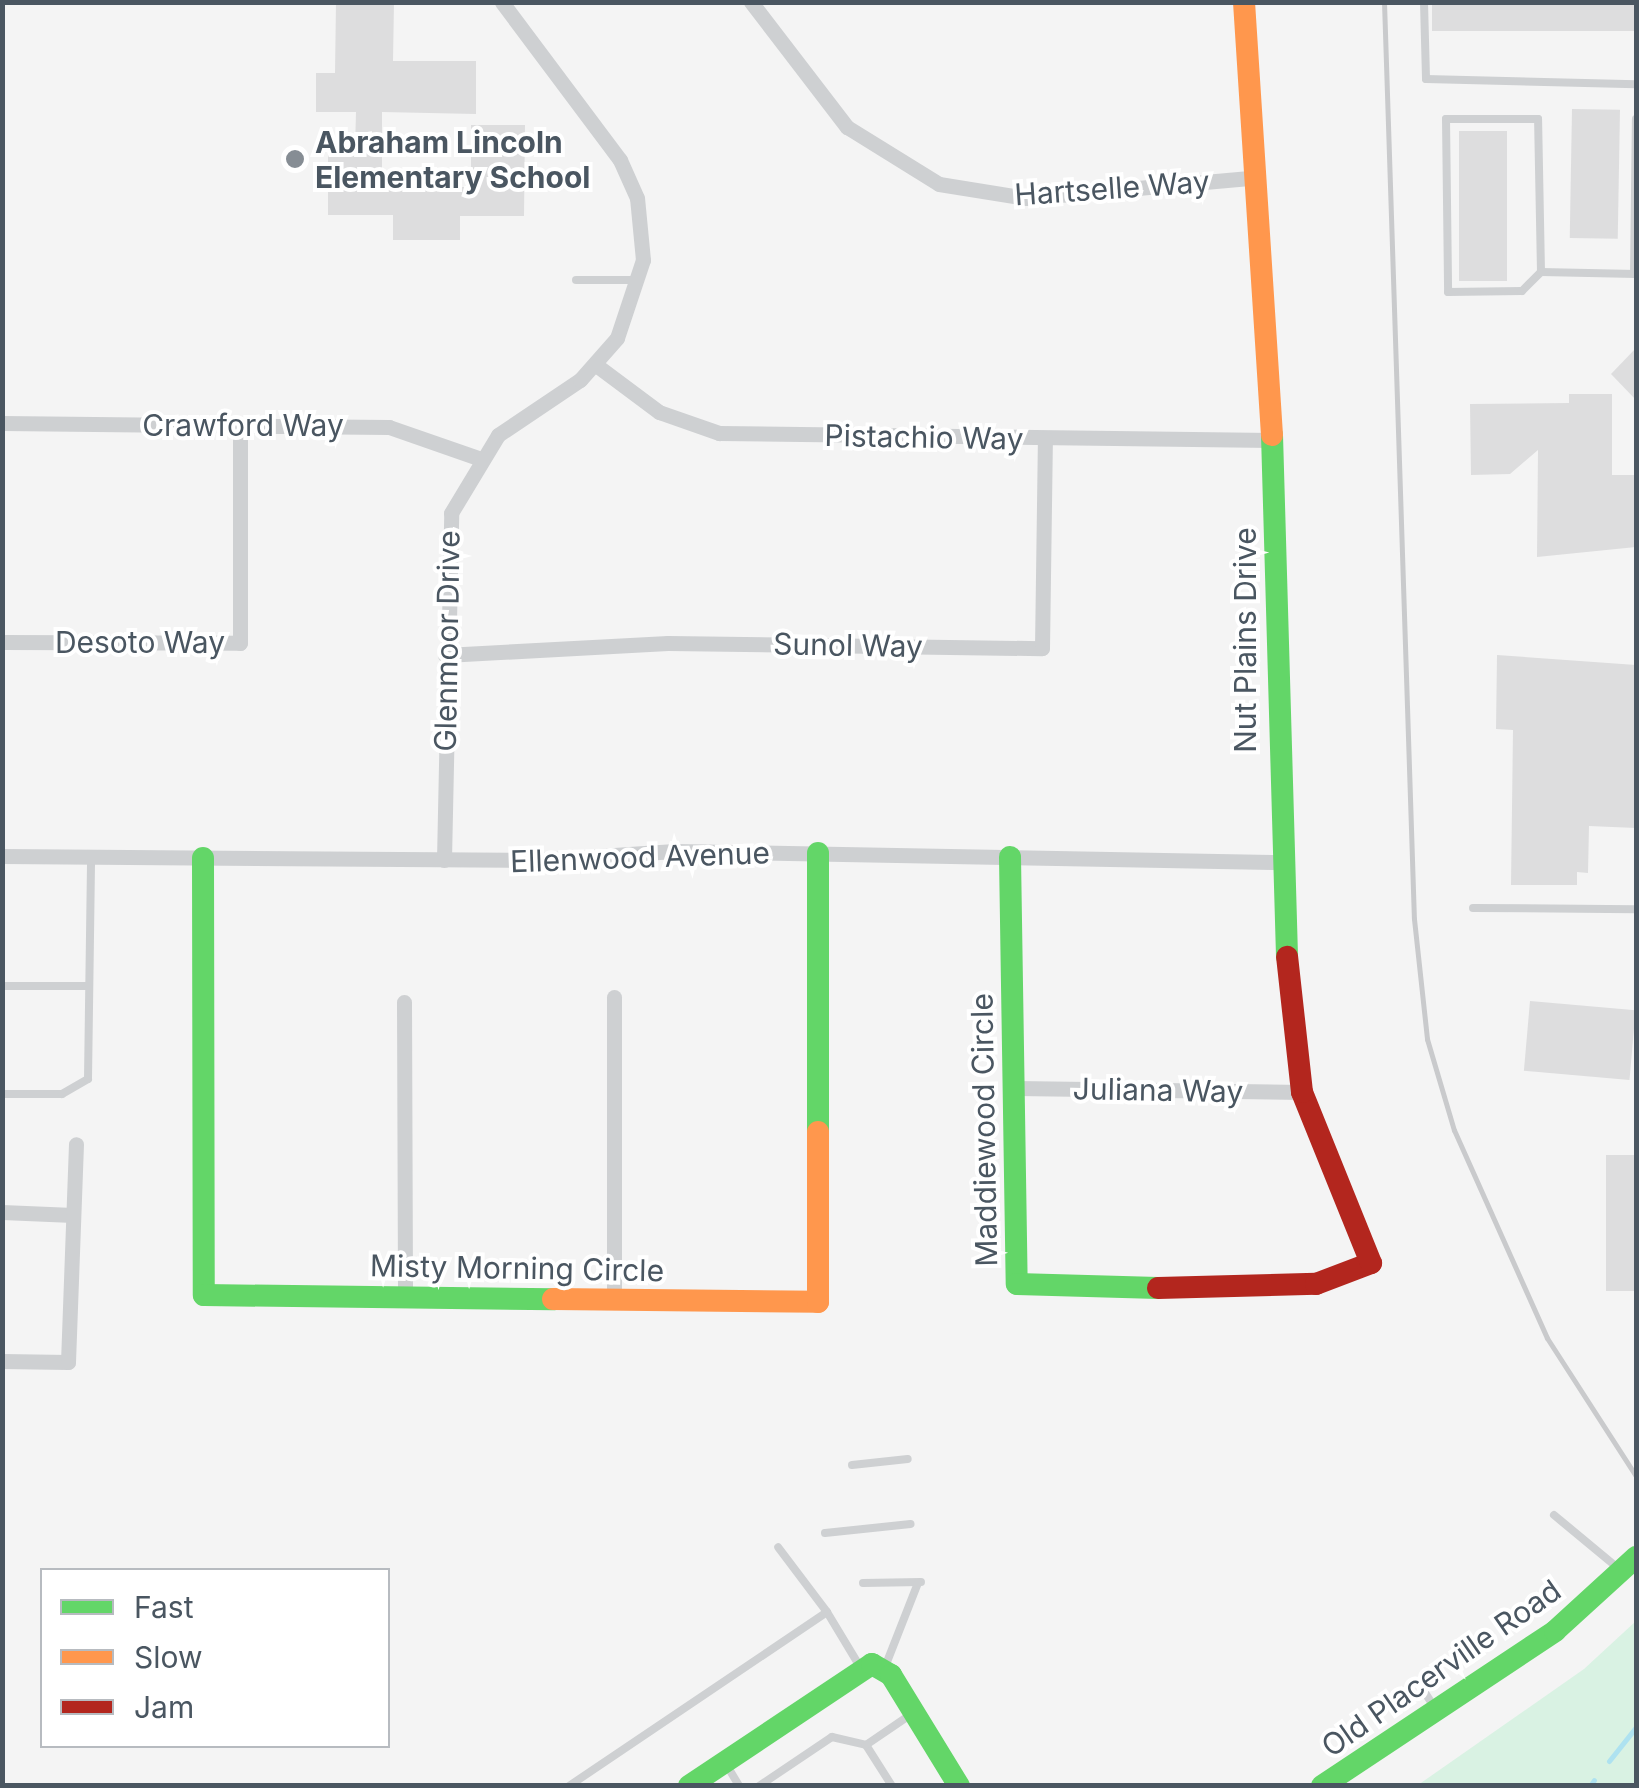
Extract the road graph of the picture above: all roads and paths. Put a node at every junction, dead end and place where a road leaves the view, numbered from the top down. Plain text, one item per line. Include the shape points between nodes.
1 (502, 2) edge
2 (752, 2) edge
3 (1244, 2) edge
4 (1424, 2) edge
5 (1636, 84) edge
6 (1636, 118) edge
7 (1252, 178) junction
8 (1541, 272) junction
9 (1635, 274) edge
10 (576, 280) dead end
11 (640, 280) junction
12 (596, 366) junction
13 (2, 424) edge
14 (240, 426) junction
15 (1045, 438) junction
16 (1272, 440) junction
17 (478, 458) junction
18 (2, 642) edge
19 (445, 655) junction
20 (818, 853) junction
21 (2, 856) edge
22 (91, 857) junction
23 (1010, 857) junction
24 (203, 858) junction
25 (444, 860) junction
26 (1278, 862) junction
27 (1473, 908) dead end
28 (1636, 908) edge
29 (2, 986) edge
30 (89, 986) junction
31 (614, 996) dead end
32 (404, 1002) dead end
33 (1014, 1088) junction
34 (1302, 1092) junction
35 (2, 1094) edge
36 (76, 1144) dead end
37 (2, 1212) edge
38 (73, 1215) junction
39 (1371, 1263) joint
40 (405, 1297) junction
41 (614, 1300) junction
42 (2, 1361) edge
43 (908, 1460) dead end
44 (852, 1465) dead end
45 (1554, 1515) dead end
46 (911, 1524) dead end
47 (825, 1533) dead end
48 (778, 1547) dead end
49 (1629, 1564) edge
50 (862, 1583) dead end
51 (827, 1612) junction
52 (859, 1666) junction
53 (885, 1669) junction
54 (1418, 1682) dead end
55 (1436, 1710) junction
56 (914, 1713) junction
57 (866, 1745) junction
58 (725, 1762) junction
59 (569, 1786) edge
60 (689, 1786) edge
61 (739, 1786) edge
62 (759, 1786) edge
63 (892, 1786) edge
64 (959, 1786) edge
65 (1322, 1786) edge

1 - 11 street, Glenmoor Drive via 630,178 642,229
2 - 7 street, Hartselle Way via 846,127 940,184 1026,198
3 - 7 street, Nut Plains Drive
4 - 5 lane via 1426,78
6 - 9 lane
7 - 16 street, Nut Plains Drive via 1268,278
8 - 8 lane via 1522,291 1448,292 1446,118 1538,119
8 - 9 lane
10 - 11 lane
11 - 12 street, Glenmoor Drive
12 - 15 street, Pistachio Way via 659,412 719,433
12 - 17 street, Glenmoor Drive
13 - 14 street, Crawford Way
14 - 17 street, Crawford Way via 408,428
14 - 18 street, Desoto Way via 240,643
15 - 16 street, Pistachio Way
15 - 19 street, Sunol Way via 1042,648 668,643
16 - 26 street, Nut Plains Drive
17 - 19 street, Glenmoor Drive via 447,532
19 - 25 street, Glenmoor Drive
20 - 23 street, Ellenwood Avenue
20 - 25 street, Ellenwood Avenue
20 - 41 street, Misty Morning Circle via 818,1302
21 - 22 street, Ellenwood Avenue
22 - 24 street, Ellenwood Avenue
22 - 30 lane
23 - 26 street, Ellenwood Avenue
23 - 33 street, Maddiewood Circle
24 - 25 street, Ellenwood Avenue
24 - 40 street, Misty Morning Circle via 204,1294
26 - 34 street, Nut Plains Drive
27 - 28 lane
29 - 30 lane
30 - 35 lane via 88,1079 62,1094
31 - 41 street
32 - 40 street
33 - 34 street, Juliana Way
33 - 39 street, Maddiewood Circle via 1017,1284 1250,1291 1316,1284
34 - 39 street, Nut Plains Drive
36 - 38 street
37 - 38 street
38 - 42 street via 68,1362
40 - 41 street, Misty Morning Circle
43 - 44 lane
45 - 49 lane
46 - 47 lane
48 - 51 lane
49 - 55 street, Old Placerville Road via 1555,1632
50 - 53 lane via 920,1582
51 - 52 lane
51 - 59 lane
52 - 53 street
52 - 58 street
53 - 56 street
54 - 55 lane
55 - 65 street, Old Placerville Road
56 - 57 lane
56 - 64 street
57 - 62 lane via 832,1737
57 - 63 lane
58 - 60 street
58 - 61 lane

